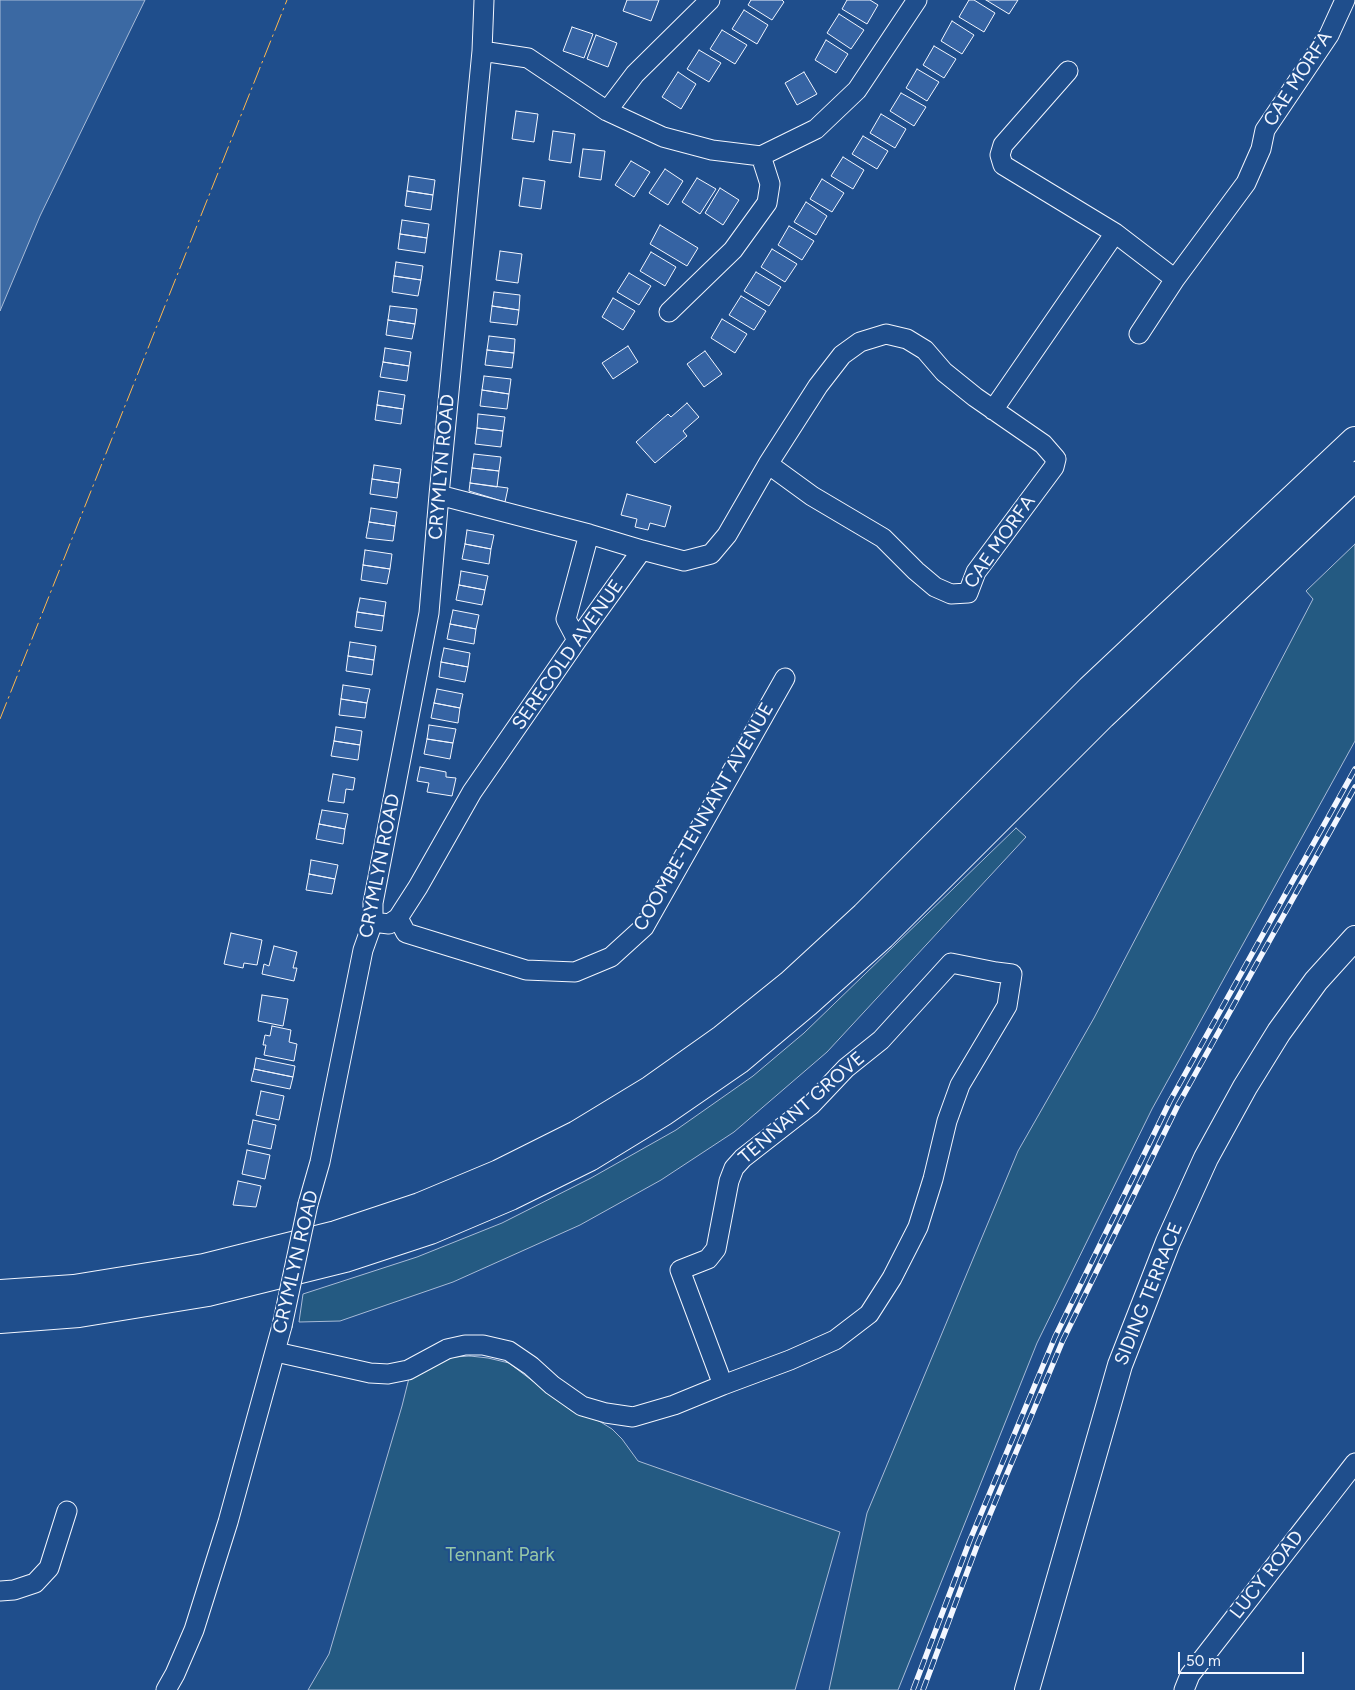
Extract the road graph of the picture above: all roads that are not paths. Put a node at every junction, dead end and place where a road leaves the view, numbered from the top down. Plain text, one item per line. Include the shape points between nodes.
1 (484, 0) edge
2 (710, 0) edge
3 (917, 0) edge
4 (1338, 3) edge
5 (482, 51) junction
6 (1068, 71) dead end
7 (607, 111) junction
8 (761, 156) junction
9 (1115, 233) junction
10 (1175, 279) junction
11 (670, 312) dead end
12 (1139, 334) dead end
13 (993, 410) junction
14 (1355, 441) edge
15 (768, 464) junction
16 (1355, 476) edge
17 (439, 495) junction
18 (589, 534) junction
19 (642, 550) junction
20 (577, 640) junction
21 (785, 678) dead end
22 (398, 918) junction
23 (373, 922) junction
24 (1355, 938) edge
25 (0, 1294) edge
26 (0, 1319) edge
27 (276, 1352) junction
28 (724, 1385) junction
29 (1355, 1464) edge
30 (67, 1511) dead end
31 (0, 1590) edge
32 (166, 1690) edge
33 (1026, 1690) edge
34 (1184, 1690) edge

1 - 5 street, CRYMLYN ROAD
2 - 7 street via 635,74
3 - 8 street via 857,90 816,129
4 - 10 street, CAE MORFA via 1329,35 1265,130 1261,149 1246,183
5 - 7 street via 528,58
5 - 17 street, CRYMLYN ROAD
6 - 9 street via 1010,135 1002,145 1000,155 1003,165
7 - 8 street via 663,137 712,150
8 - 11 street via 770,184 767,203 733,250
9 - 10 street
9 - 13 street
10 - 12 street, CAE MORFA
13 - 15 street, CAE MORFA via 944,372 925,350 907,339 886,334 860,342 842,356 818,386
13 - 15 street, CAE MORFA via 1043,444 1056,459 1054,467 976,572 968,593 951,594 935,587 883,538 812,496
14 - 25 highway via 1090,690 865,916 783,991 651,1090 577,1135 499,1174 420,1207 336,1235 204,1268 74,1289
15 - 19 street, CAE MORFA via 727,536 711,554 684,561
16 - 26 highway via 1102,715 882,935 738,1060 664,1111 589,1157 510,1196 430,1230 345,1258 208,1292 79,1313
17 - 18 street
17 - 23 street, CRYMLYN ROAD via 429,613 373,903
18 - 19 street
18 - 20 street via 566,619
19 - 20 street, SERECOLD AVENUE
20 - 22 street, SERECOLD AVENUE via 472,792
21 - 22 street, COOMBE-TENNANT AVENUE via 644,927 611,957 575,972 526,970 406,933
22 - 23 street via 389,924
23 - 27 street, CRYMLYN ROAD, bridge via 363,950 320,1162
24 - 33 main road, SIDING TERRACE via 1316,981 1245,1087 1206,1158 1168,1242 1120,1365
27 - 28 street via 388,1374 408,1370 447,1349 484,1345 509,1352 532,1366 582,1406 633,1417
27 - 32 street, CRYMLYN ROAD via 196,1621
28 - 28 street, TENNANT GROVE via 835,1340 869,1314 918,1227 960,1085 1007,1006 1012,974 951,963 881,1040 734,1168 716,1249 708,1259 680,1270
29 - 34 street, LUCY ROAD via 1190,1675
30 - 31 street via 49,1568 35,1583 14,1590

